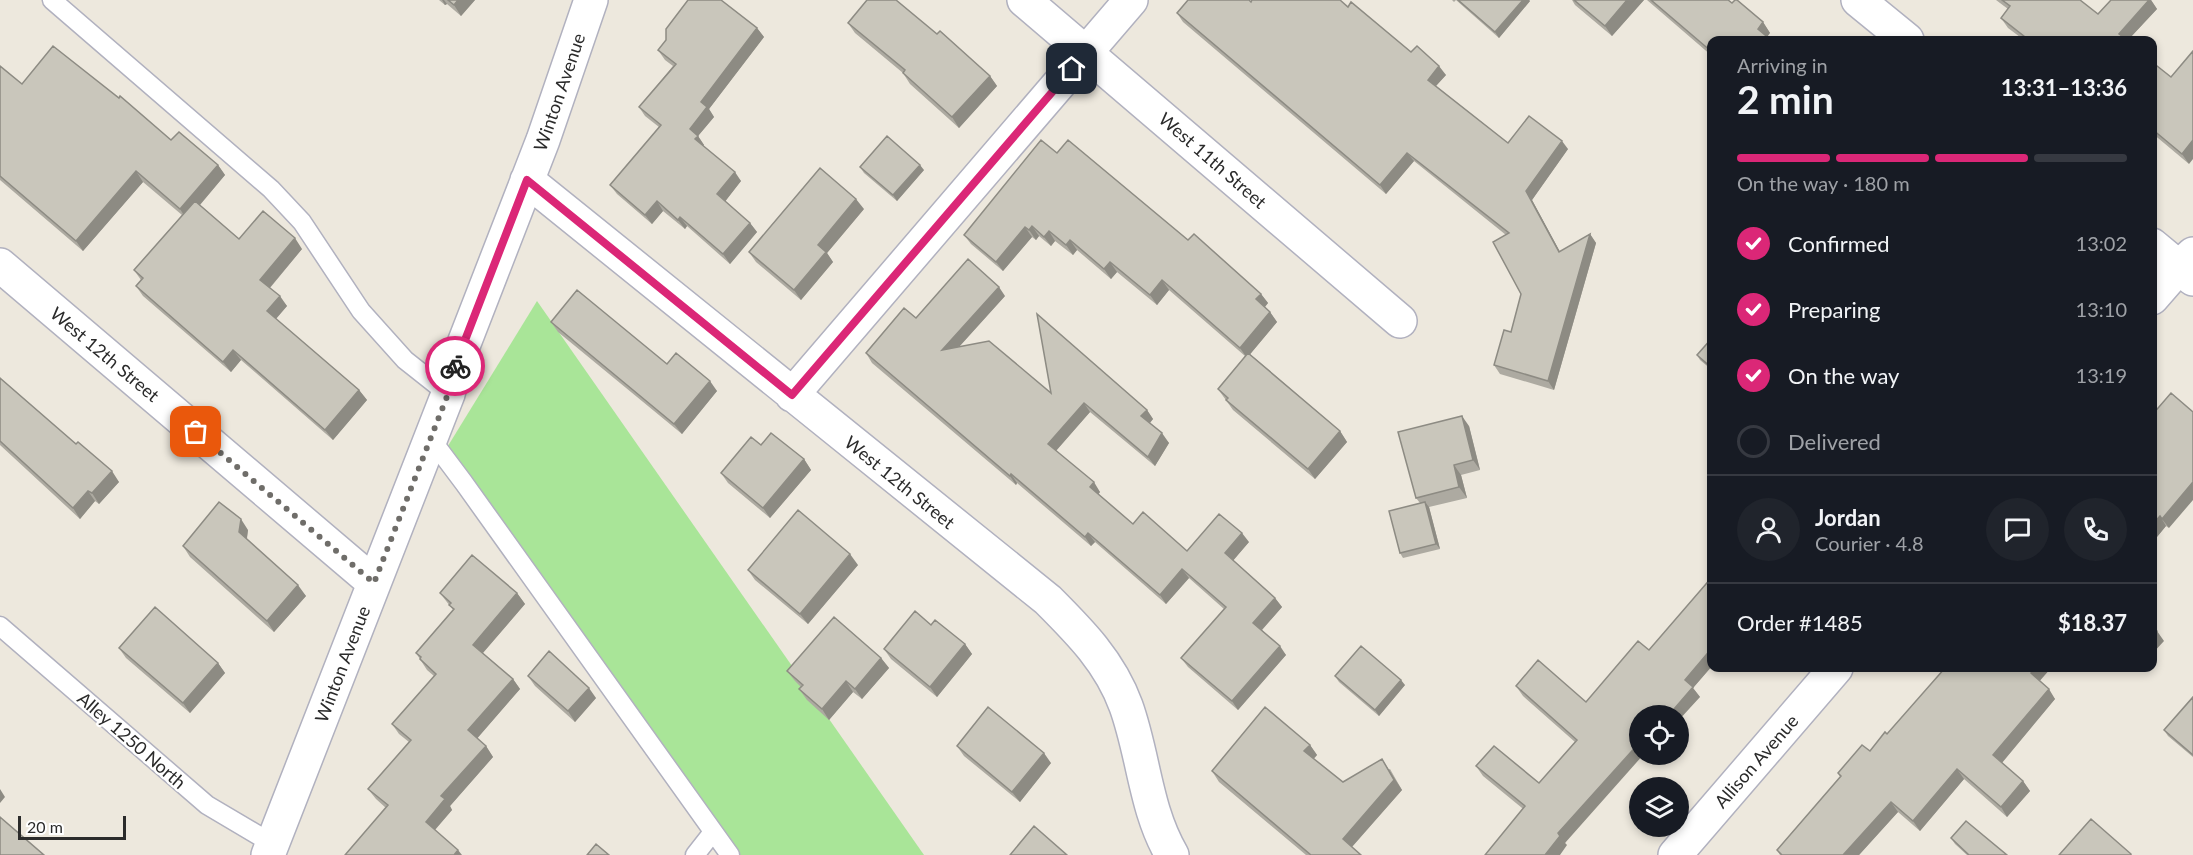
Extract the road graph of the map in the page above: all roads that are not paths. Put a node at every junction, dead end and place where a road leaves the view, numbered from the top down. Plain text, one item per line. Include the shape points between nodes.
1 (52, 0) edge
2 (591, 0) edge
3 (1024, 0) edge
4 (1131, 0) edge
5 (1858, 0) edge
6 (1902, 36) edge
7 (1087, 52) junction
8 (527, 180) junction
9 (2157, 248) edge
10 (0, 265) edge
11 (2188, 267) edge
12 (2157, 294) edge
13 (1400, 321) dead end
14 (448, 394) junction
15 (792, 395) junction
16 (431, 439) junction
17 (374, 583) junction
18 (0, 626) edge
19 (1833, 672) edge
20 (713, 832) junction
21 (270, 850) edge
22 (695, 855) edge
23 (729, 855) edge
24 (1172, 855) edge
25 (1675, 855) edge

1 - 14 lane via 271,189 302,222 361,311 405,360
2 - 8 street, Winton Avenue
3 - 7 street, West 11th Street
4 - 7 street
5 - 6 street
7 - 13 street, West 11th Street
7 - 15 street
8 - 14 street, Winton Avenue
8 - 15 street, West 12th Street
9 - 11 street
10 - 17 street, West 12th Street
11 - 12 street
14 - 16 street, Winton Avenue
15 - 24 street, West 12th Street via 1048,600 1092,645 1116,683 1126,708 1155,819
16 - 17 street, Winton Avenue
16 - 20 lane
17 - 21 street, Winton Avenue
18 - 21 lane, Alley 1250 North via 207,805
19 - 25 street, Allison Avenue
20 - 22 lane
20 - 23 lane

